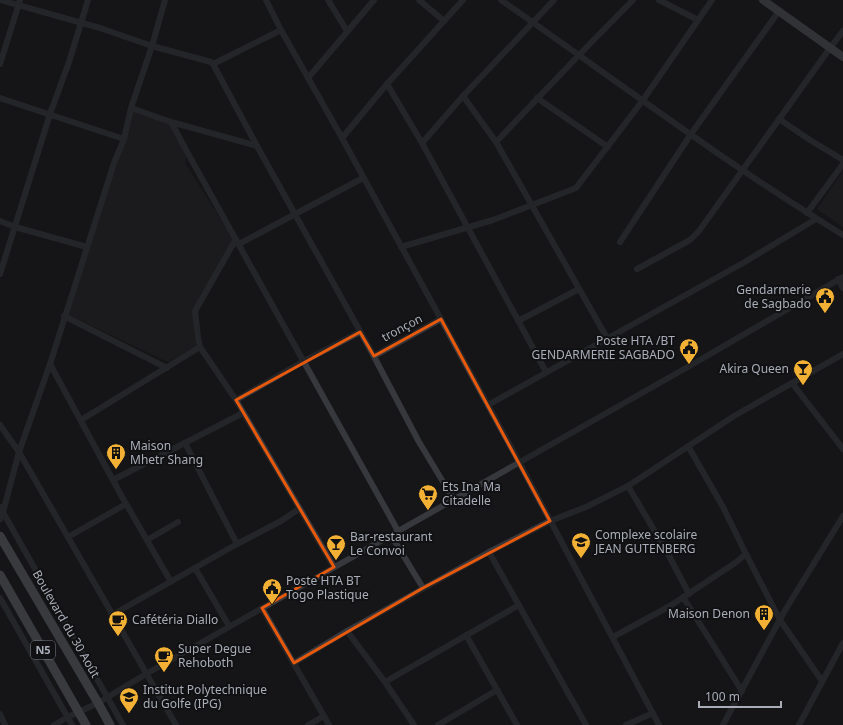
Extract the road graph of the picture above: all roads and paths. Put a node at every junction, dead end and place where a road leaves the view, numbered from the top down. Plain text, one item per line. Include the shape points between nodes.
1 (0, 0) edge
2 (88, 0) edge
3 (165, 0) edge
4 (266, 0) edge
5 (328, 0) edge
6 (374, 0) edge
7 (419, 0) edge
8 (463, 0) edge
9 (501, 0) edge
10 (554, 0) edge
11 (633, 0) edge
12 (659, 0) edge
13 (712, 0) edge
14 (763, 0) edge
15 (19, 3) edge
16 (779, 11) junction
17 (698, 20) junction
18 (444, 21) junction
19 (532, 22) junction
20 (82, 24) junction
21 (281, 30) junction
22 (347, 31) junction
23 (843, 31) edge
24 (152, 46) junction
25 (830, 48) junction
26 (579, 54) junction
27 (843, 57) edge
28 (0, 64) edge
29 (214, 64) junction
30 (308, 78) junction
31 (387, 84) junction
32 (463, 96) junction
33 (0, 98) edge
34 (537, 98) junction
35 (643, 100) junction
36 (131, 108) junction
37 (50, 114) junction
38 (779, 119) junction
39 (172, 122) junction
40 (691, 134) junction
41 (342, 138) junction
42 (124, 139) junction
43 (496, 142) junction
44 (422, 143) junction
45 (257, 146) junction
46 (608, 146) junction
47 (843, 160) edge
48 (843, 164) edge
49 (743, 170) junction
50 (362, 178) junction
51 (531, 205) junction
52 (807, 213) junction
53 (296, 214) junction
54 (816, 219) junction
55 (0, 221) edge
56 (15, 227) junction
57 (468, 228) junction
58 (843, 235) edge
59 (238, 242) junction
60 (620, 242) dead end
61 (87, 246) junction
62 (401, 247) junction
63 (637, 269) dead end
64 (0, 274) edge
65 (841, 278) edge
66 (843, 288) edge
67 (579, 289) junction
68 (64, 316) junction
69 (441, 319) junction
70 (518, 321) junction
71 (360, 332) junction
72 (607, 338) junction
73 (200, 347) junction
74 (374, 356) junction
75 (841, 357) edge
76 (304, 362) junction
77 (50, 364) junction
78 (167, 368) junction
79 (546, 372) junction
80 (792, 383) junction
81 (236, 400) junction
82 (488, 405) junction
83 (243, 413) junction
84 (81, 420) junction
85 (0, 425) edge
86 (184, 443) junction
87 (688, 446) junction
88 (843, 449) edge
89 (20, 452) junction
90 (520, 462) junction
91 (113, 480) junction
92 (628, 486) junction
93 (454, 500) junction
94 (126, 504) junction
95 (299, 509) junction
96 (2, 510) edge
97 (843, 516) edge
98 (0, 519) edge
99 (550, 521) junction
100 (178, 522) dead end
101 (398, 531) junction
102 (391, 535) junction
103 (0, 536) edge
104 (68, 538) junction
105 (147, 540) junction
106 (237, 544) junction
107 (2, 547) edge
108 (489, 552) junction
109 (746, 554) junction
110 (334, 567) junction
111 (195, 568) junction
112 (0, 575) edge
113 (171, 582) junction
114 (422, 588) junction
115 (686, 596) junction
116 (0, 598) edge
117 (519, 604) junction
118 (262, 608) junction
119 (112, 615) junction
120 (780, 620) junction
121 (230, 626) junction
122 (346, 631) junction
123 (466, 635) junction
124 (613, 637) junction
125 (843, 643) edge
126 (294, 663) junction
127 (146, 674) junction
128 (822, 681) junction
129 (385, 682) junction
130 (497, 690) junction
131 (742, 691) junction
132 (107, 697) junction
133 (98, 703) junction
134 (79, 712) junction
135 (653, 713) junction
136 (0, 714) edge
137 (324, 716) junction
138 (68, 717) junction
139 (5, 725) edge
140 (54, 725) edge
141 (72, 725) edge
142 (86, 725) edge
143 (110, 725) edge
144 (123, 725) edge
145 (176, 725) edge
146 (308, 725) edge
147 (329, 725) edge
148 (414, 725) edge
149 (438, 725) edge
150 (516, 725) edge
151 (586, 725) edge
152 (626, 725) edge
153 (659, 725) edge
154 (723, 725) edge
155 (799, 725) edge

1 - 15 street
2 - 20 street
3 - 24 street
4 - 21 street
5 - 22 street
6 - 22 street
7 - 18 street
8 - 18 street
9 - 19 street
10 - 19 street
11 - 26 street
12 - 17 street
13 - 17 street
14 - 16 main road
15 - 20 street
15 - 28 street
16 - 25 main road
16 - 40 street
17 - 35 street
18 - 31 street
19 - 26 street
19 - 32 street
20 - 24 street
20 - 37 street
21 - 29 street
21 - 30 street
22 - 30 street
23 - 25 street
24 - 29 street
24 - 36 street
25 - 27 main road
25 - 38 street
26 - 34 street
26 - 35 street
29 - 45 street
30 - 41 street
31 - 41 street
31 - 44 street
32 - 43 street
32 - 44 street
33 - 37 street
34 - 43 street
34 - 46 street
35 - 40 street
35 - 46 street
36 - 39 street
36 - 42 street
37 - 42 street
37 - 56 street
38 - 47 street
38 - 49 street
39 - 45 street
39 - 59 street
40 - 49 street
40 - 60 street
41 - 50 street
42 - 61 street
43 - 51 street
44 - 57 street
45 - 53 street
46 - 51 street via 576,188
48 - 52 street
49 - 52 street
49 - 63 street via 695,236
50 - 53 street
50 - 62 street
51 - 57 street
51 - 67 street
52 - 54 street
53 - 59 street
53 - 71 street
54 - 58 street
54 - 72 street via 743,263
55 - 56 street
56 - 61 street
56 - 64 street
57 - 62 street
57 - 70 street
59 - 73 street via 195,311
59 - 76 street
61 - 68 street
62 - 69 street
65 - 66 street
65 - 90 street
67 - 70 street
67 - 72 street
68 - 77 street
68 - 78 street
69 - 74 street, tronçon
69 - 82 street
70 - 79 street
71 - 74 street
71 - 76 street
72 - 79 street
73 - 78 street
73 - 81 street
74 - 93 street via 419,442
75 - 80 street
76 - 81 street
76 - 101 street
77 - 84 street
77 - 89 street
78 - 84 street
79 - 82 street
80 - 87 street
80 - 88 street
81 - 83 street
82 - 90 street
83 - 86 street
83 - 95 street
84 - 91 street
85 - 89 street
86 - 91 street
86 - 106 street
87 - 92 street
87 - 109 street
89 - 96 street
89 - 104 street
90 - 93 street
90 - 99 street
91 - 94 street
92 - 99 street
92 - 115 street via 671,559
93 - 101 street
94 - 104 street
94 - 105 street
95 - 106 street
95 - 110 street
96 - 98 street
96 - 132 street
97 - 120 street
99 - 108 street
99 - 124 street
100 - 105 street
101 - 102 street
102 - 110 street
102 - 114 street
103 - 107 highway, Boulevard du 30 Août / N5
104 - 119 street
105 - 113 street
106 - 111 street
107 - 133 highway, Boulevard du 30 Août / N5
108 - 114 street
108 - 117 street
109 - 115 street
109 - 120 street
110 - 118 street
111 - 113 street
111 - 121 street
112 - 134 highway, N5
113 - 119 street
114 - 122 street
115 - 124 street
115 - 131 street
116 - 138 street
117 - 123 street
117 - 151 street
118 - 121 street
118 - 126 street
119 - 127 street
120 - 128 street
120 - 131 street
121 - 127 street
122 - 126 street
122 - 129 street
123 - 129 street
123 - 130 street
124 - 135 street
125 - 128 street
126 - 137 street
127 - 132 street
127 - 145 street
128 - 155 street
129 - 148 street
130 - 149 street
130 - 150 street
131 - 154 street
132 - 133 street
132 - 144 street
133 - 134 street
133 - 143 highway, Boulevard du 30 Août / N5
134 - 138 street
134 - 142 highway, N5
135 - 152 street
135 - 153 street
136 - 139 street
137 - 146 street
137 - 147 street
138 - 140 street
138 - 141 street

